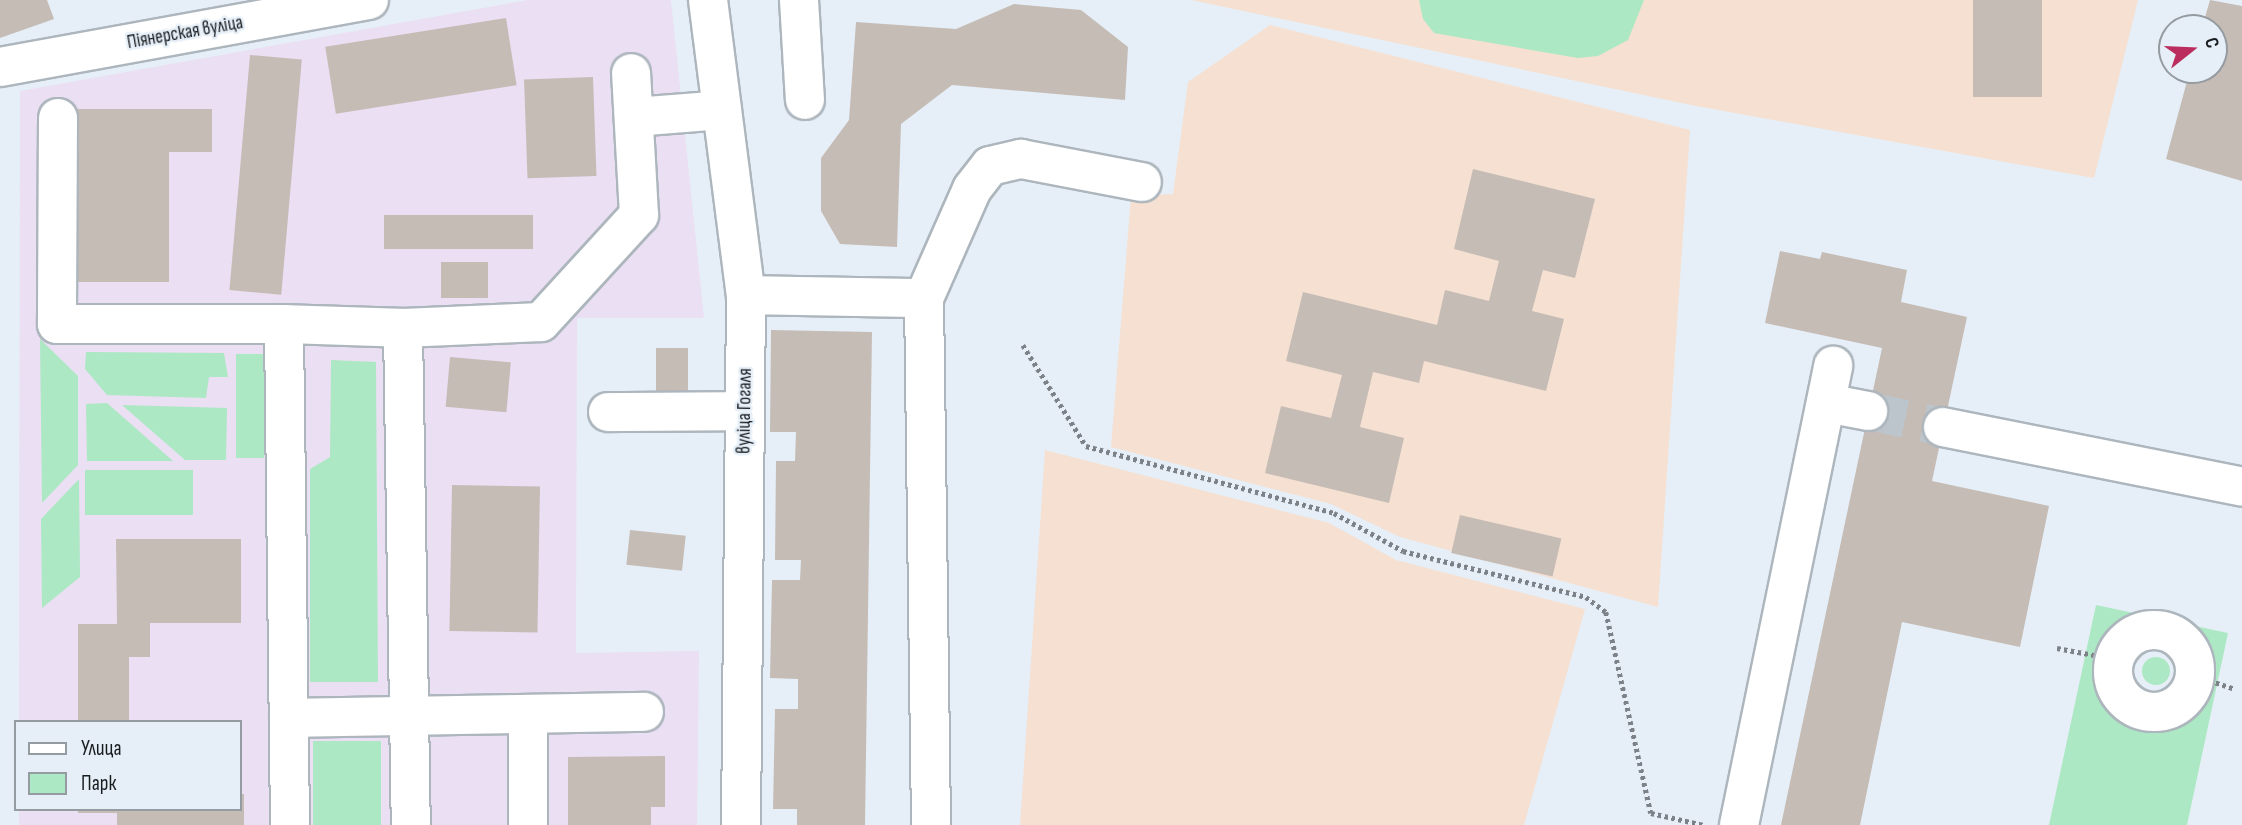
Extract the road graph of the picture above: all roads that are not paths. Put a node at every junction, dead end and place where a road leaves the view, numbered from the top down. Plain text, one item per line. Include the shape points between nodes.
1 (369, 0) edge
2 (708, 0) edge
3 (799, 0) edge
4 (324, 4) edge
5 (0, 67) edge
6 (631, 73) dead end
7 (805, 100) dead end
8 (722, 110) junction
9 (634, 117) junction
10 (58, 118) dead end
11 (1142, 182) dead end
12 (746, 295) junction
13 (923, 298) junction
14 (285, 324) junction
15 (402, 328) junction
16 (1833, 366) dead end
17 (1826, 402) junction
18 (745, 411) junction
19 (1868, 411) tunnel mouth
20 (608, 412) dead end
21 (1943, 426) tunnel mouth
22 (2242, 487) edge
23 (2196, 676) joint
24 (644, 712) dead end
25 (528, 716) junction
26 (289, 718) junction
27 (409, 719) junction
28 (290, 825) edge
29 (411, 825) edge
30 (528, 825) edge
31 (741, 825) edge
32 (931, 825) edge
33 (1738, 825) edge

1 - 4 main road, Піянерская вуліца
2 - 8 main road, вуліца Гогаля
3 - 7 main road
4 - 5 main road, Піянерская вуліца
6 - 9 main road
8 - 9 main road
8 - 12 main road, вуліца Гогаля
9 - 15 main road via 639,215 541,322
10 - 14 main road via 57,324
11 - 13 main road via 1021,159 990,166 972,189
12 - 13 main road
12 - 18 main road, вуліца Гогаля
13 - 32 main road
14 - 15 main road
14 - 26 main road
15 - 27 main road
16 - 17 main road
17 - 19 main road
17 - 33 main road
18 - 20 main road
18 - 31 main road, вуліца Гогаля
21 - 22 main road
23 - 23 main road via 2187,698 2174,708 2144,712 2118,691 2115,659 2121,643 2134,633 2165,629 2190,651
24 - 25 main road
25 - 27 main road
25 - 30 main road
26 - 27 main road
26 - 28 main road
27 - 29 main road

